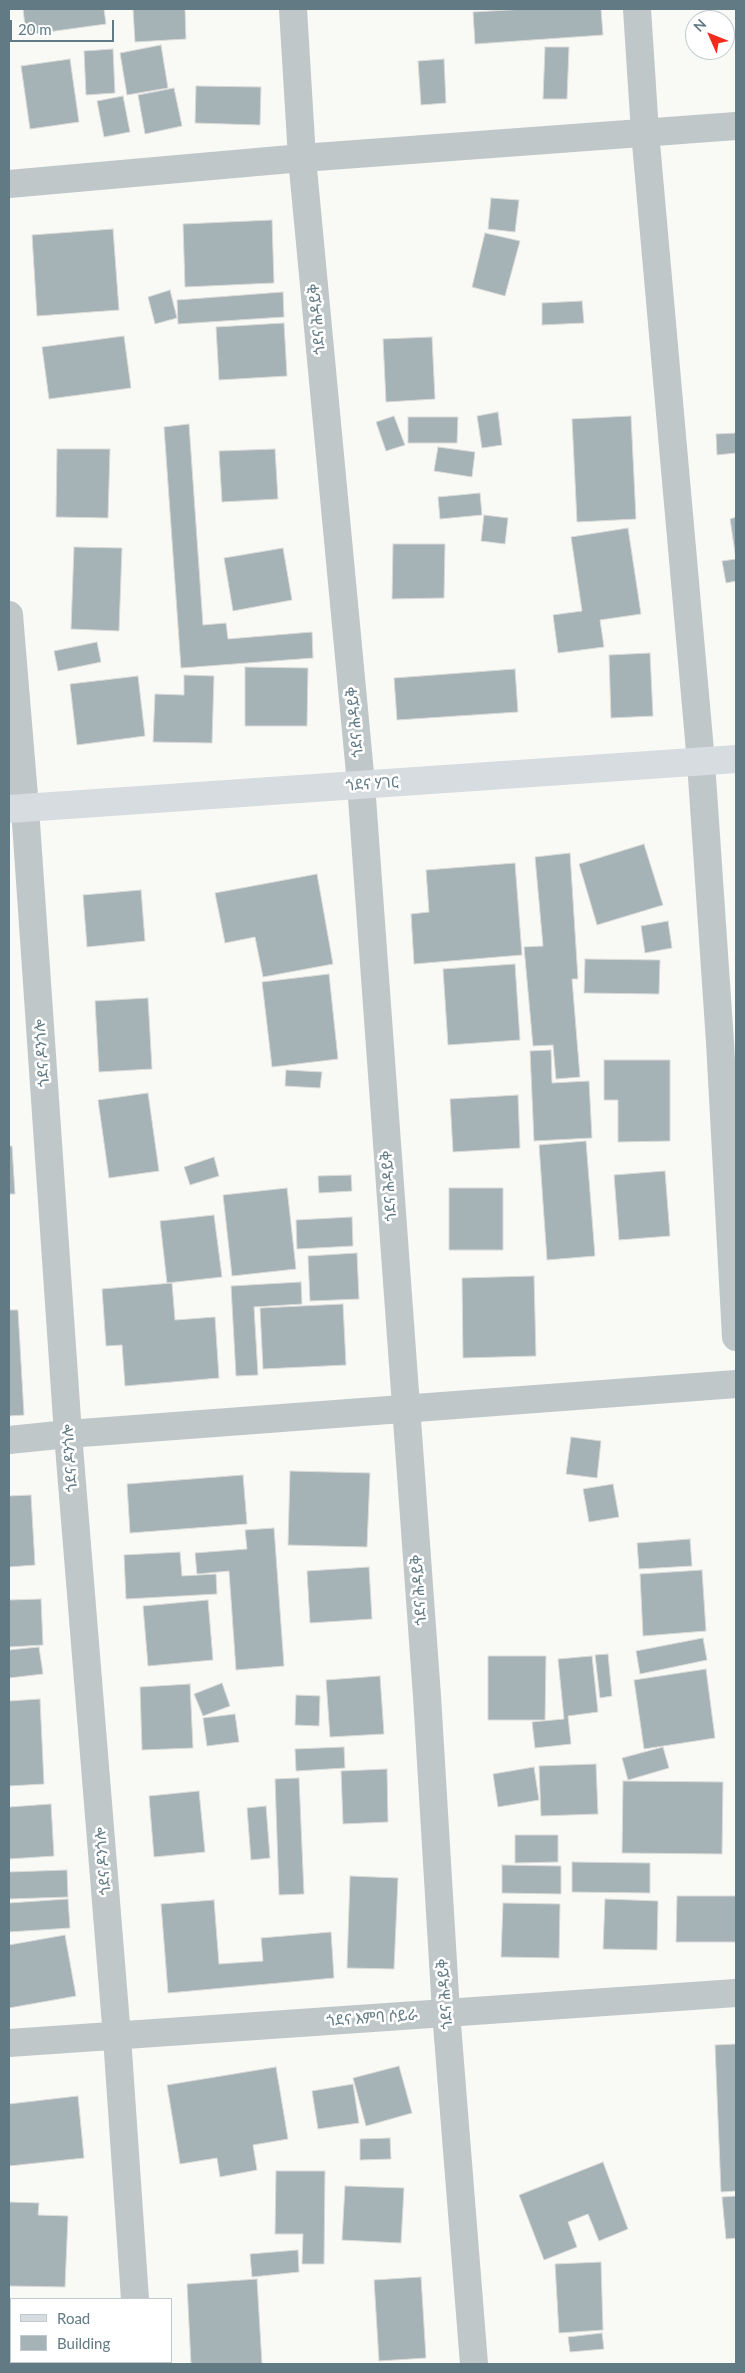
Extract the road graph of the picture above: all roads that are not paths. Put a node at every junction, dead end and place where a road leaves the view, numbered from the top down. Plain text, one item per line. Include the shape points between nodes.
1 (293, 9) edge
2 (637, 9) edge
3 (736, 126) edge
4 (645, 132) junction
5 (302, 158) junction
6 (9, 184) edge
7 (9, 616) edge
8 (736, 759) edge
9 (701, 762) junction
10 (361, 784) junction
11 (17, 809) edge
12 (736, 1338) edge
13 (736, 1384) edge
14 (405, 1408) junction
15 (68, 1434) junction
16 (9, 1440) edge
17 (736, 1993) edge
18 (446, 2012) junction
19 (117, 2037) junction
20 (9, 2043) edge
21 (135, 2298) edge
22 (474, 2364) edge

1 - 5 street, ጎደና ሕዳይቅ
2 - 4 street
3 - 4 street
4 - 5 street
4 - 9 street
5 - 6 street
5 - 10 street, ጎደና ሕዳይቅ
7 - 11 street, ጎደና ዶንጎሎ
8 - 9 street, ጎደና ሃገር
9 - 10 street, ጎደና ሃገር
9 - 12 street
10 - 11 street, ጎደና ሃገር
10 - 14 street, ጎደና ሕዳይቅ
11 - 15 street, ጎደና ዶንጎሎ
13 - 14 street
14 - 15 street
14 - 18 street, ጎደና ሕዳይቅ
15 - 16 street
15 - 19 street, ጎደና ዶንጎሎ
17 - 18 street, ጎደና እምባ ሶይራ
18 - 19 street, ጎደና እምባ ሶይራ
18 - 22 street, ጎደና ሕዳይቅ
19 - 20 street, ጎደና እምባ ሶይራ
19 - 21 street, ጎደና ዶንጎሎ

